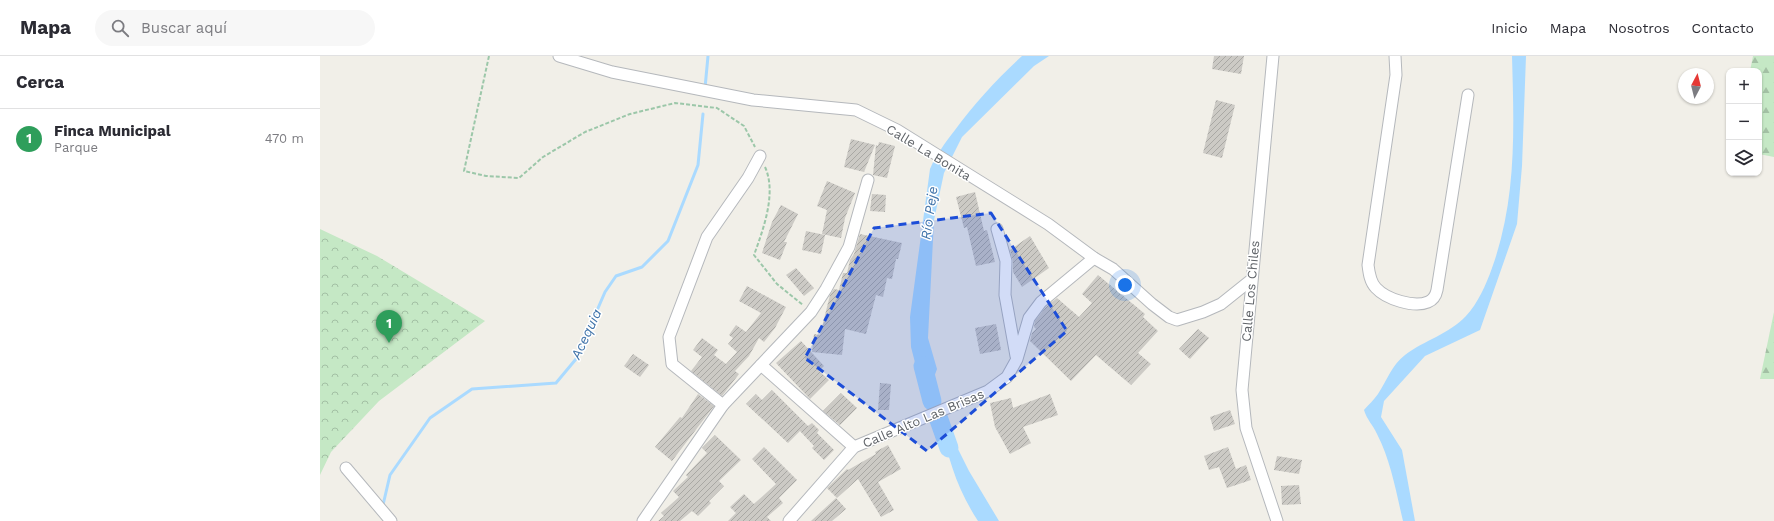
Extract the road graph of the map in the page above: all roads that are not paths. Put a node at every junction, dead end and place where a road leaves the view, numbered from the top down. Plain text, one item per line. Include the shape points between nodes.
1 (559, 56) edge
2 (1273, 56) edge
3 (1395, 56) edge
4 (1468, 95) dead end
5 (760, 156) road end
6 (868, 180) dead end
7 (997, 229) dead end
8 (1094, 258) junction
9 (1251, 280) junction
10 (1017, 359) junction
11 (761, 365) junction
12 (723, 405) junction
13 (854, 447) junction
14 (346, 468) dead end
15 (391, 521) edge
16 (643, 521) edge
17 (789, 521) edge
18 (1276, 521) edge

1 - 8 street, Calle La Bonita via 612,72 753,100 856,110 897,130 1048,224
2 - 9 street, Calle Los Chiles
3 - 4 street via 1396,76 1368,265 1369,276 1381,294 1416,303 1428,302 1434,297
5 - 12 street via 748,178 707,236 669,337 672,364
6 - 11 street via 849,247 826,289 811,312
7 - 10 street via 1006,261 1005,296
8 - 9 street, Calle La Bonita via 1113,269 1169,317 1177,320 1221,304
8 - 10 street, Calle Alto Las Brisas via 1041,302 1029,318
9 - 18 street, Calle Los Chiles via 1243,376 1243,412 1250,444
10 - 13 street, Calle Alto Las Brisas via 1006,377 988,391
11 - 12 street
11 - 13 street
12 - 16 street
13 - 17 street, Calle Alto Las Brisas
14 - 15 street

